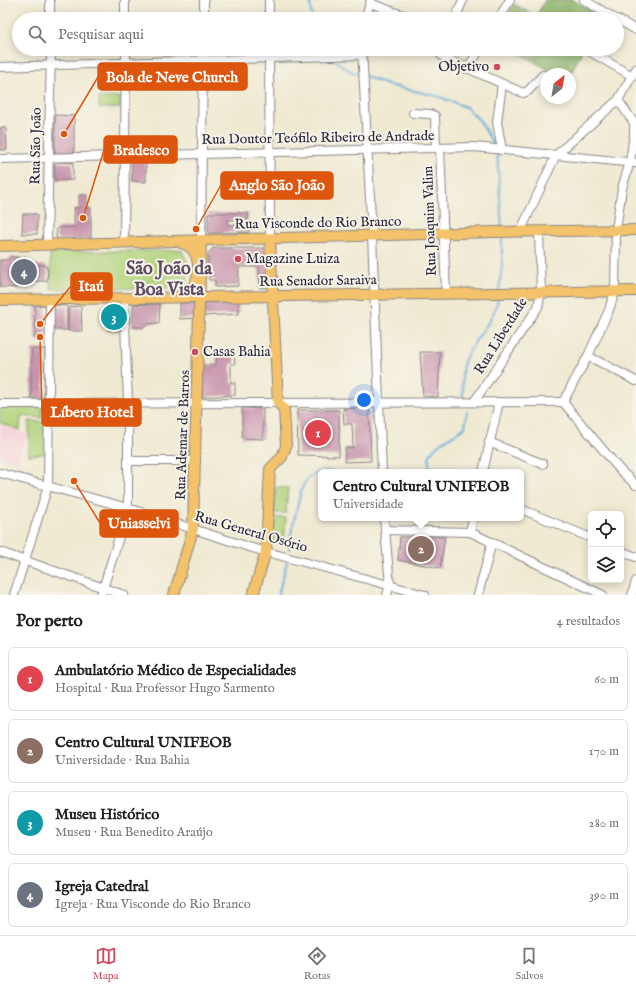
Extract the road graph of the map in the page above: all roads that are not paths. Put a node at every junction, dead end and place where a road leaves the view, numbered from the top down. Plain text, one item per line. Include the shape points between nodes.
1 (50, 0) edge
2 (125, 0) edge
3 (204, 0) edge
4 (269, 0) edge
5 (463, 0) edge
6 (510, 0) edge
7 (584, 0) edge
8 (370, 1) edge
9 (50, 12) edge
10 (125, 12) edge
11 (204, 12) edge
12 (269, 12) edge
13 (367, 12) edge
14 (396, 12) edge
15 (457, 12) edge
16 (502, 12) edge
17 (605, 12) edge
18 (624, 23) edge
19 (636, 30) edge
20 (51, 56) edge
21 (126, 56) edge
22 (203, 56) edge
23 (269, 56) edge
24 (338, 56) edge
25 (361, 56) edge
26 (444, 56) edge
27 (475, 56) edge
28 (598, 56) edge
29 (203, 60) junction
30 (269, 60) junction
31 (126, 62) junction
32 (51, 64) junction
33 (0, 66) edge
34 (636, 68) edge
35 (467, 69) junction
36 (632, 76) junction
37 (540, 78) edge
38 (502, 84) junction
39 (618, 100) junction
40 (413, 113) dead end
41 (438, 148) junction
42 (498, 149) junction
43 (368, 150) junction
44 (270, 152) junction
45 (201, 154) junction
46 (556, 155) junction
47 (125, 156) junction
48 (48, 157) junction
49 (0, 159) edge
50 (633, 162) edge
51 (616, 230) junction
52 (636, 230) edge
53 (515, 232) junction
54 (539, 232) junction
55 (444, 234) junction
56 (372, 236) junction
57 (270, 239) junction
58 (201, 240) junction
59 (174, 241) junction
60 (124, 242) junction
61 (47, 243) junction
62 (1, 246) edge
63 (636, 290) edge
64 (615, 291) junction
65 (541, 292) junction
66 (446, 293) junction
67 (375, 294) junction
68 (272, 296) junction
69 (176, 297) junction
70 (201, 297) junction
71 (124, 298) junction
72 (50, 299) junction
73 (0, 300) edge
74 (588, 356) junction
75 (636, 381) edge
76 (128, 402) junction
77 (474, 402) junction
78 (498, 402) junction
79 (563, 402) junction
80 (198, 403) junction
81 (278, 403) junction
82 (378, 403) junction
83 (0, 404) edge
84 (49, 404) junction
85 (490, 442) junction
86 (128, 461) junction
87 (196, 461) junction
88 (543, 464) dead end
89 (382, 469) edge
90 (484, 469) edge
91 (0, 473) edge
92 (636, 484) edge
93 (48, 486) junction
94 (128, 508) junction
95 (524, 510) edge
96 (384, 521) edge
97 (472, 521) edge
98 (193, 529) junction
99 (385, 530) junction
100 (470, 532) junction
101 (588, 537) edge
102 (492, 542) junction
103 (266, 551) junction
104 (0, 552) edge
105 (624, 552) edge
106 (636, 557) edge
107 (25, 561) junction
108 (636, 581) edge
109 (390, 585) junction
110 (102, 591) edge
111 (14, 595) edge
112 (124, 595) edge
113 (174, 595) edge
114 (253, 595) edge
115 (387, 595) edge
116 (425, 595) edge
117 (478, 595) edge
118 (604, 595) edge
119 (632, 595) edge

1 - 9 street
2 - 10 street
3 - 11 street
4 - 12 street
5 - 15 street
6 - 16 street
7 - 17 street
8 - 13 street
8 - 14 street
18 - 19 street
20 - 32 street, Rua São João
21 - 31 street
22 - 29 street
23 - 30 street
24 - 30 street
25 - 43 street
26 - 35 street
27 - 35 street
28 - 36 street
29 - 30 street
29 - 31 street
29 - 45 street
30 - 44 street
31 - 32 street
31 - 47 street
32 - 33 street
32 - 48 street, Rua São João
34 - 36 street
35 - 38 street
36 - 39 street
37 - 38 street via 526,92
38 - 42 street via 497,122
39 - 46 street
39 - 50 street via 634,123
40 - 41 street, Rua Joaquim Valim via 435,116
41 - 42 street, Rua Doutor Teófilo Ribeiro de Andrade
41 - 43 street, Rua Doutor Teófilo Ribeiro de Andrade
41 - 55 street, Rua Joaquim Valim
42 - 46 street, Rua Doutor Teófilo Ribeiro de Andrade
43 - 44 street, Rua Doutor Teófilo Ribeiro de Andrade
43 - 56 street
44 - 45 street, Rua Doutor Teófilo Ribeiro de Andrade
44 - 57 street
45 - 47 street, Rua Doutor Teófilo Ribeiro de Andrade
45 - 58 street
46 - 50 street, Rua Doutor Teófilo Ribeiro de Andrade
46 - 53 street
47 - 48 street, Rua Doutor Teófilo Ribeiro de Andrade
47 - 60 street
48 - 49 street, Rua Doutor Teófilo Ribeiro de Andrade
48 - 61 street, Rua São João
50 - 51 street via 622,188
51 - 52 main road, Rua Visconde do Rio Branco
51 - 54 main road, Rua Visconde do Rio Branco
51 - 64 street
53 - 54 main road, Rua Visconde do Rio Branco
53 - 55 main road, Rua Visconde do Rio Branco
54 - 65 street, Rua Liberdade
55 - 56 main road, Rua Visconde do Rio Branco
55 - 66 street, Rua Joaquim Valim
56 - 57 main road, Rua Visconde do Rio Branco
56 - 67 street
57 - 58 main road, Rua Visconde do Rio Branco
57 - 68 main road
58 - 59 main road, Rua Visconde do Rio Branco
58 - 70 main road, Rua Ademar de Barros
59 - 60 main road, Rua Visconde do Rio Branco
59 - 69 main road via 192,248 197,258 198,272 192,289
60 - 61 main road, Rua Visconde do Rio Branco
61 - 62 main road, Rua Visconde do Rio Branco
63 - 64 main road, Rua Senador Saraiva
64 - 65 main road, Rua Senador Saraiva
64 - 74 street
65 - 66 main road, Rua Senador Saraiva
65 - 77 street, Rua Liberdade via 538,307
66 - 67 main road, Rua Senador Saraiva
67 - 68 main road, Rua Senador Saraiva
67 - 82 street
68 - 70 main road, Rua Senador Saraiva
68 - 81 main road
69 - 70 main road, Rua Senador Saraiva
69 - 71 main road, Rua Senador Saraiva
70 - 80 main road, Rua Ademar de Barros
71 - 72 main road, Rua Senador Saraiva
71 - 76 street
72 - 73 main road, Rua Senador Saraiva
72 - 84 street
74 - 75 street
74 - 79 street
76 - 80 street
76 - 84 street
76 - 86 street
77 - 78 street
77 - 82 street
78 - 79 street
78 - 85 street
79 - 92 street via 620,470
80 - 81 street
80 - 87 main road, Rua Ademar de Barros
81 - 82 street
81 - 103 main road via 284,410 286,446 282,457 270,469
82 - 89 street
83 - 84 street
84 - 93 street
85 - 88 street
85 - 90 street
86 - 87 street
86 - 94 street
87 - 98 main road, Rua Ademar de Barros
91 - 93 street, Rua General Osório
93 - 94 street, Rua General Osório
93 - 107 street
94 - 98 street, Rua General Osório
94 - 110 street
95 - 101 street
96 - 99 street
97 - 100 street
98 - 103 street, Rua General Osório
98 - 113 main road, Rua Ademar de Barros
99 - 100 street
99 - 109 street
100 - 102 street
102 - 117 street
102 - 118 street
103 - 109 street, Rua General Osório
103 - 114 main road
104 - 107 street
105 - 106 street
107 - 110 street
107 - 111 street
108 - 119 street
109 - 115 street
109 - 116 street, Rua General Osório
110 - 112 street

